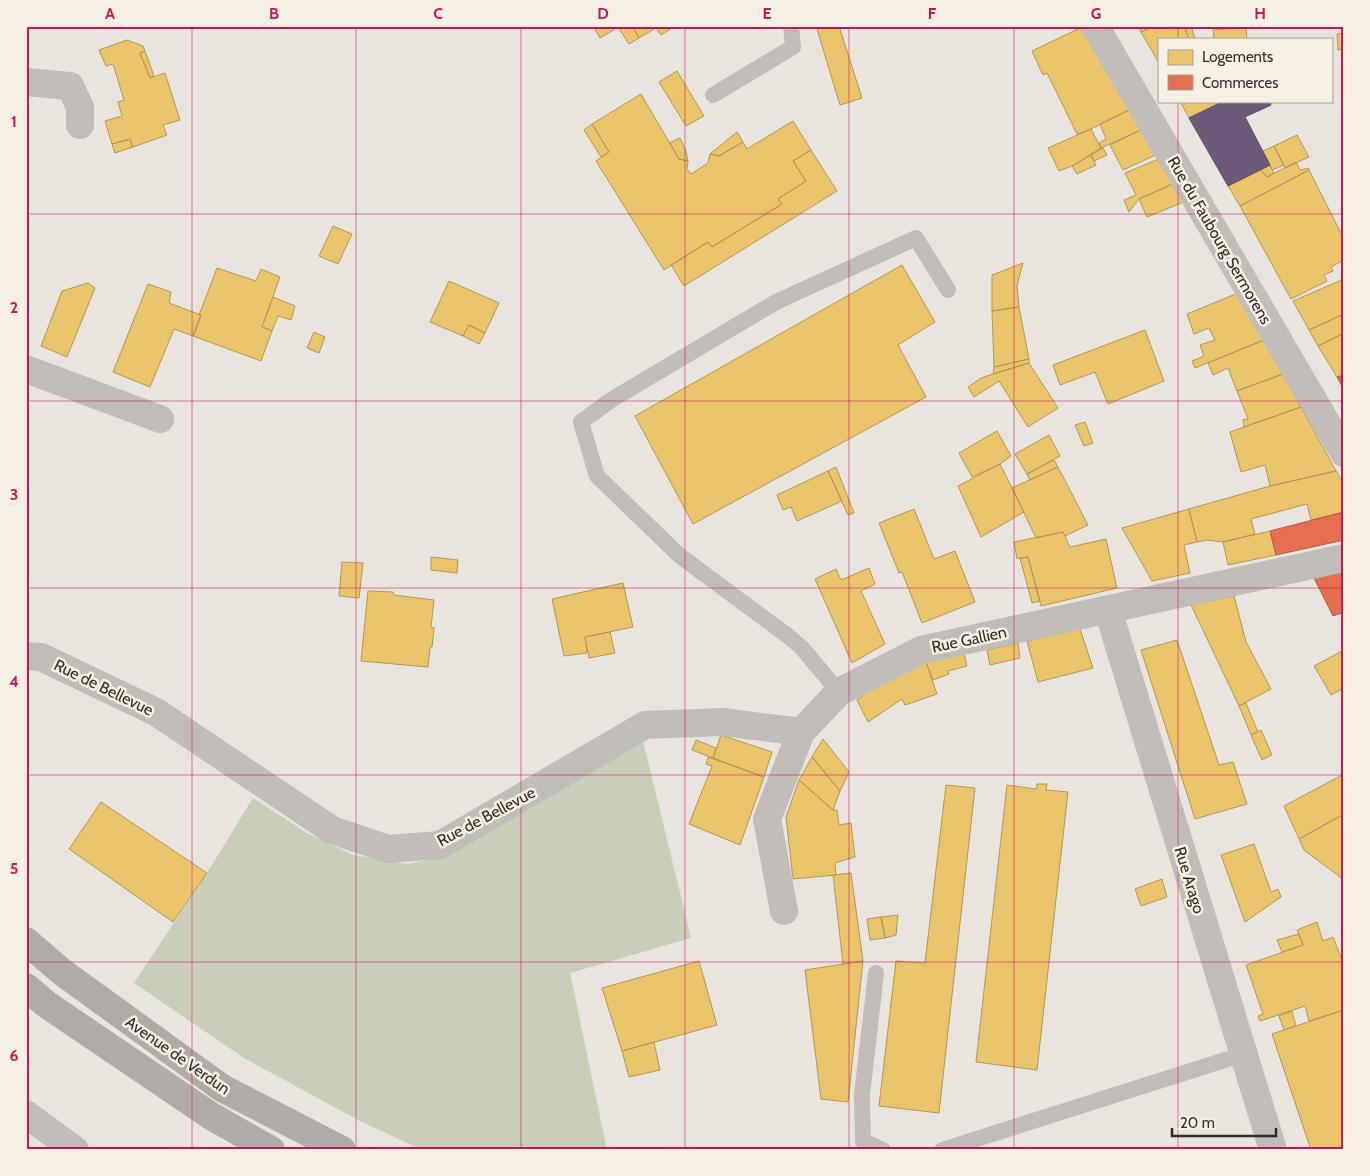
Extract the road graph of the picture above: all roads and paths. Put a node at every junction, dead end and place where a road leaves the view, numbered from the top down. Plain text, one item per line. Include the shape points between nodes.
1 (791, 26) edge
2 (1095, 26) edge
3 (26, 82) edge
4 (713, 95) dead end
5 (80, 125) dead end
6 (948, 290) dead end
7 (26, 369) edge
8 (160, 419) dead end
9 (1344, 453) edge
10 (1344, 558) edge
11 (1108, 610) junction
12 (26, 656) edge
13 (839, 692) junction
14 (801, 732) junction
15 (784, 911) dead end
16 (26, 941) edge
17 (876, 973) dead end
18 (26, 986) edge
19 (1244, 1054) junction
20 (26, 1114) edge
21 (74, 1150) edge
22 (271, 1150) edge
23 (342, 1150) edge
24 (883, 1150) edge
25 (942, 1150) edge
26 (1273, 1150) edge

1 - 4 lane via 793,47
2 - 9 street, Rue du Faubourg Sermorens
3 - 5 street via 70,86 80,107
6 - 13 lane via 916,238 776,302 581,422 597,476 680,556 802,648
7 - 8 street
10 - 11 street, Rue Gallien
11 - 13 street, Rue Gallien via 921,650
11 - 19 street, Rue Arago
12 - 14 street, Rue de Bellevue via 41,656 156,712 332,830 388,849 440,845 645,725 722,722
13 - 14 street, Rue Gallien
14 - 15 street, Rue Gallien via 767,819
16 - 23 main road, Avenue de Verdun via 62,972 222,1088
17 - 24 lane via 862,1095 862,1141
18 - 22 main road, Avenue de Verdun via 46,1004 210,1116
19 - 25 lane
19 - 26 street, Rue Arago
20 - 21 street

